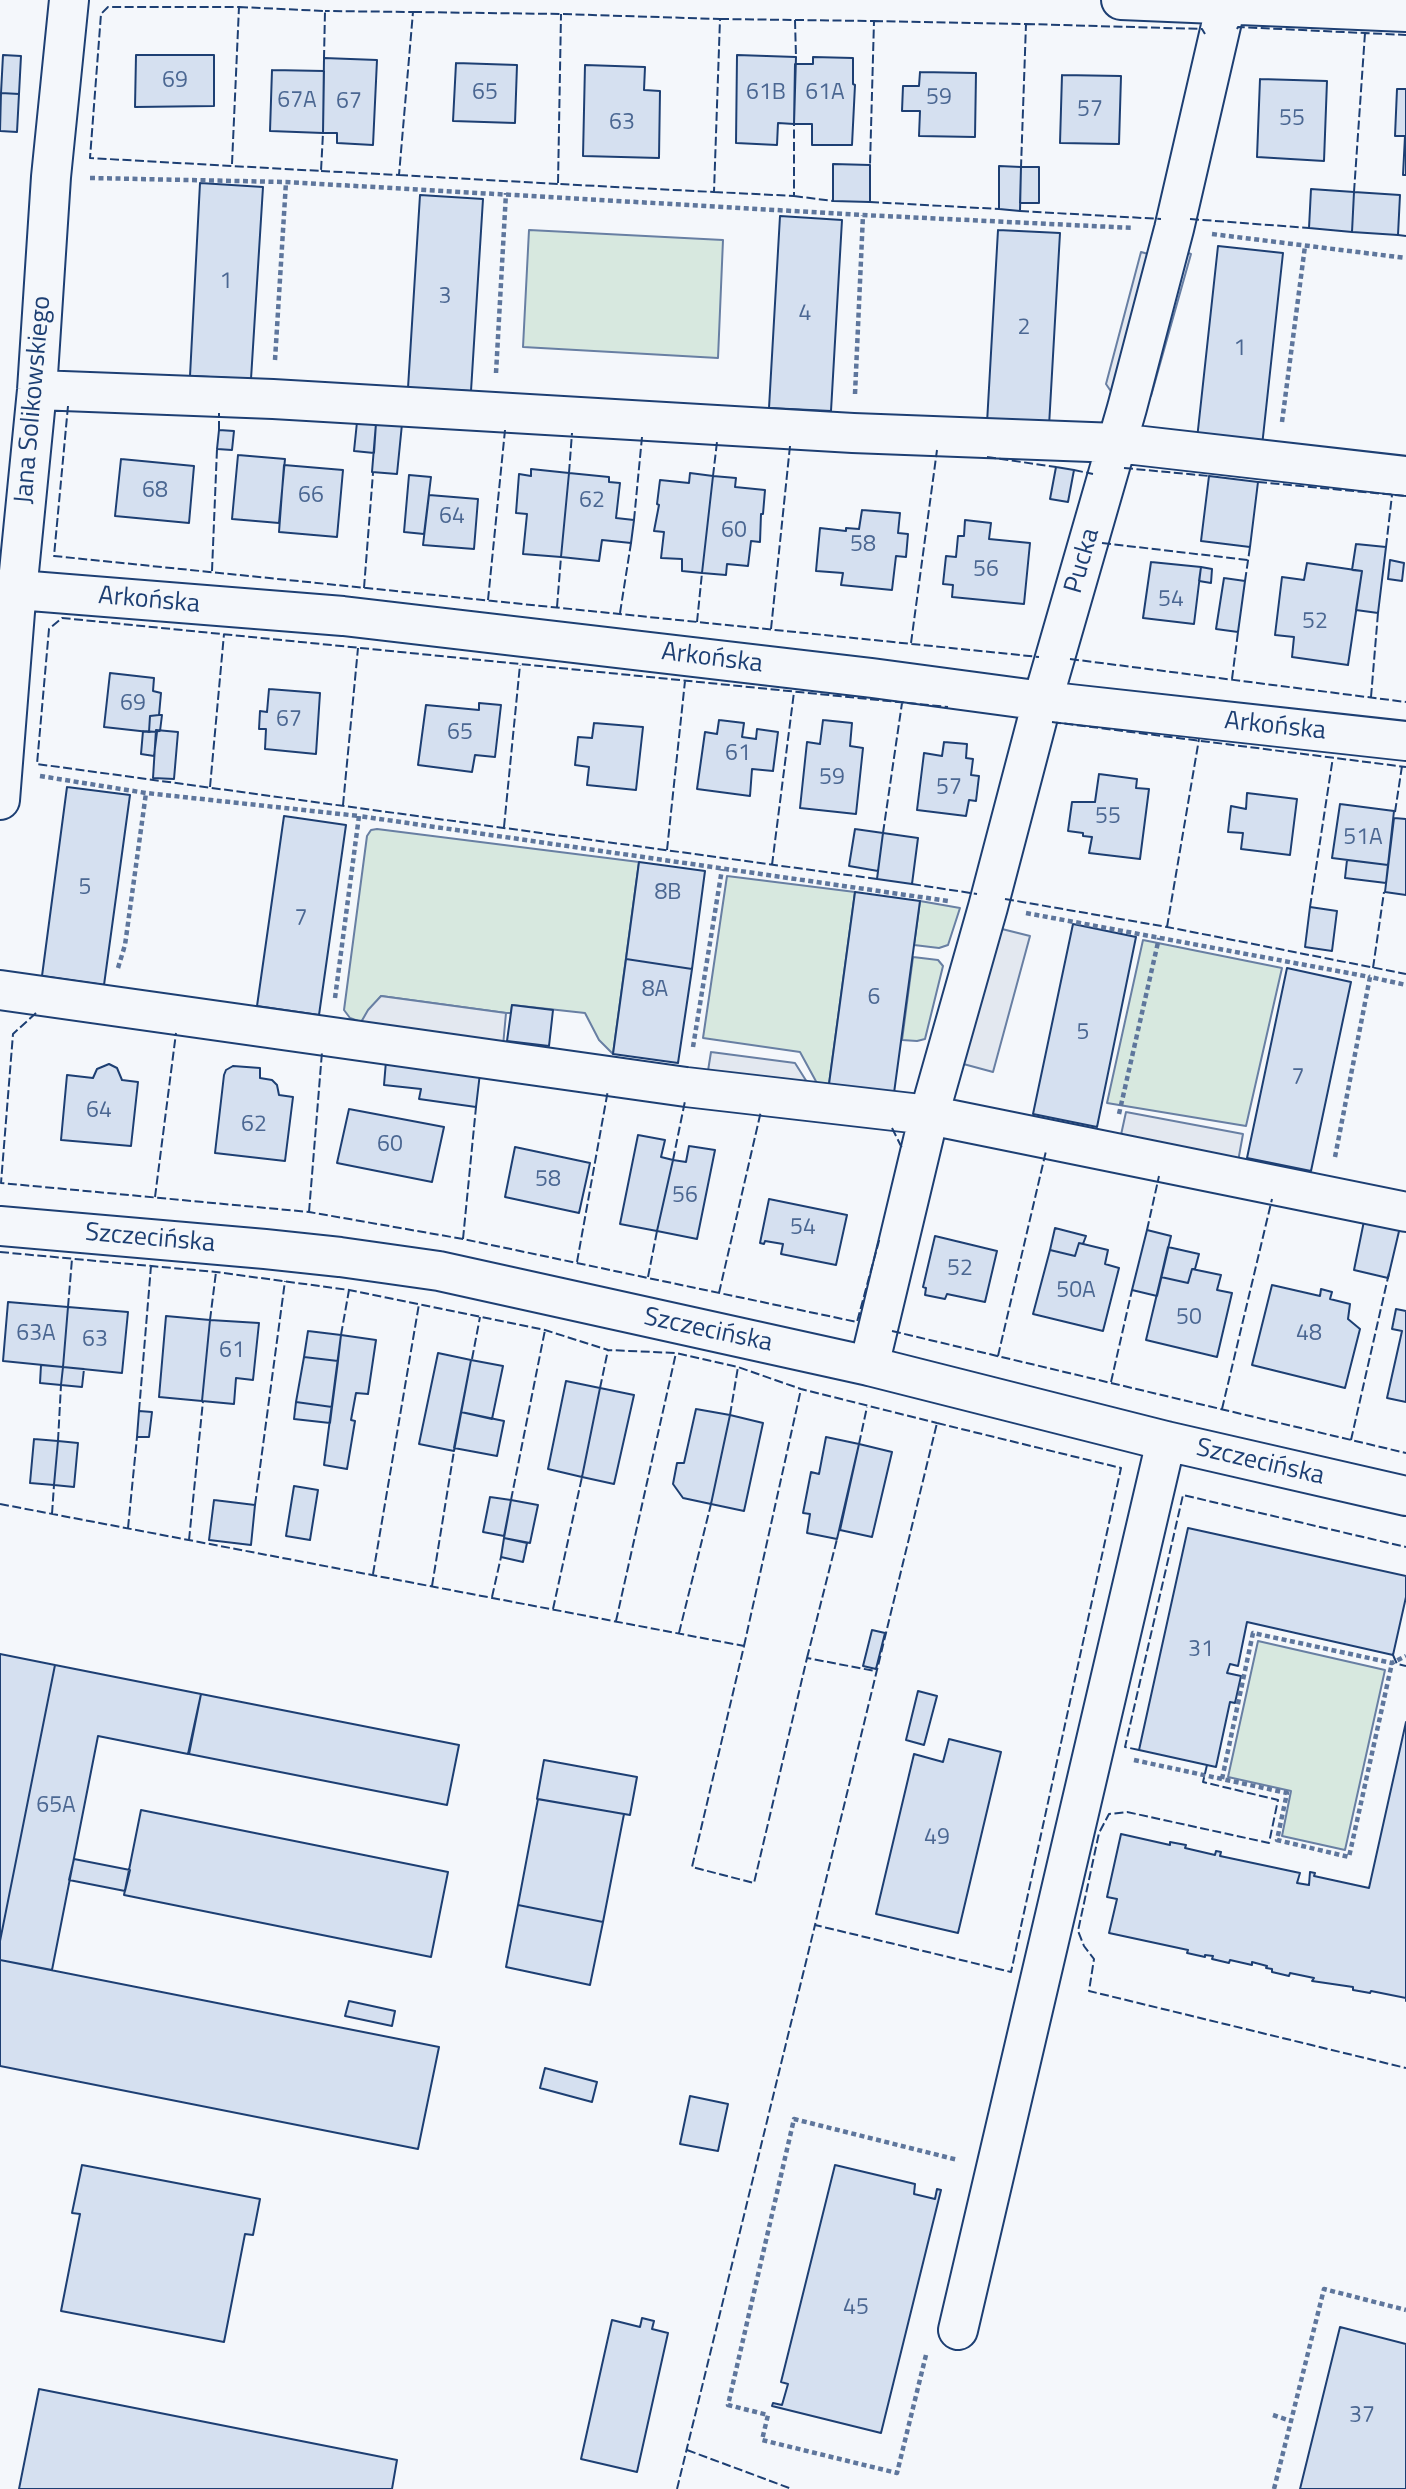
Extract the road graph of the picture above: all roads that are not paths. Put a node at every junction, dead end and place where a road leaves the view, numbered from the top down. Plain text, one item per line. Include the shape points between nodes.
1 (69, 0) edge
2 (1121, 0) edge
3 (1227, 4) junction
4 (1406, 12) edge
5 (37, 390) junction
6 (1117, 443) junction
7 (1406, 476) edge
8 (18, 590) junction
9 (1043, 701) junction
10 (1406, 741) edge
11 (2, 785) edge
12 (0, 990) edge
13 (929, 1115) junction
14 (1406, 1212) edge
15 (0, 1226) edge
16 (869, 1366) junction
17 (1166, 1441) junction
18 (1406, 1496) edge
19 (958, 2330) dead end

1 - 5 street, Jana Solikowskiego
2 - 3 street
3 - 4 street
3 - 6 street, Pucka
5 - 6 street
5 - 8 street, Jana Solikowskiego
6 - 7 street
6 - 9 street, Pucka
8 - 9 street, Arkońska via 343,616
8 - 11 street, Jana Solikowskiego
9 - 10 street, Arkońska
9 - 13 street, Pucka
12 - 13 street via 686,1087
13 - 14 street
13 - 16 street, Pucka
15 - 16 street, Szczecińska via 265,1248 439,1272
16 - 17 street, Szczecińska
17 - 18 street, Szczecińska
17 - 19 street

